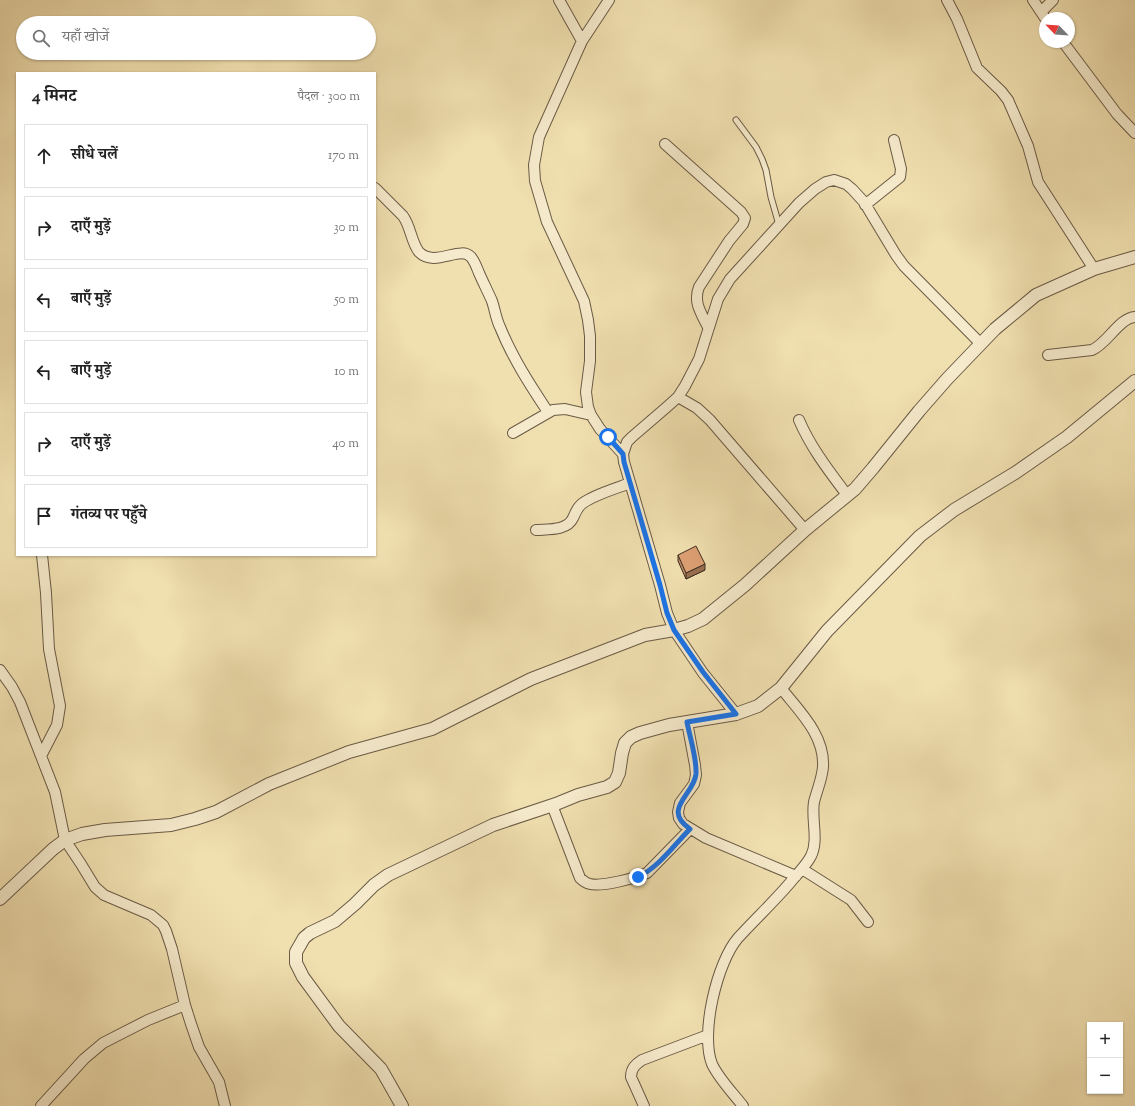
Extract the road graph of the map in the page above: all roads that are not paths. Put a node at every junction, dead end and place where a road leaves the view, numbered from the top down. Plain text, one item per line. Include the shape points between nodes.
1 (559, 0) edge
2 (609, 0) edge
3 (947, 0) edge
4 (1032, 0) edge
5 (1053, 0) edge
6 (1041, 12) edge
7 (1045, 12) edge
8 (582, 41) junction
9 (1068, 48) edge
10 (736, 120) dead end
11 (1135, 133) edge
12 (894, 140) dead end
13 (665, 144) dead end
14 (376, 189) edge
15 (865, 205) junction
16 (779, 225) junction
17 (1135, 257) edge
18 (1094, 269) junction
19 (1135, 317) edge
20 (708, 327) junction
21 (981, 344) junction
22 (1048, 355) dead end
23 (1135, 382) edge
24 (678, 397) junction
25 (548, 412) junction
26 (591, 415) junction
27 (799, 420) dead end
28 (513, 433) dead end
29 (623, 454) junction
30 (630, 483) junction
31 (847, 495) junction
32 (536, 530) dead end
33 (805, 530) junction
34 (42, 556) edge
35 (674, 630) junction
36 (0, 670) edge
37 (781, 688) junction
38 (736, 714) junction
39 (687, 722) junction
40 (41, 756) junction
41 (552, 805) junction
42 (690, 829) junction
43 (65, 840) junction
44 (799, 872) junction
45 (0, 899) edge
46 (868, 922) dead end
47 (185, 1005) junction
48 (708, 1035) junction
49 (41, 1106) edge
50 (225, 1106) edge
51 (402, 1106) edge
52 (644, 1106) edge
53 (743, 1106) edge

1 - 8 street
2 - 8 street
3 - 18 street via 977,68 1008,100 1028,146 1038,182
4 - 6 street
5 - 7 street
8 - 26 street via 539,137 534,165 535,181 547,222 584,301 590,336 586,392
9 - 11 street via 1117,114
10 - 16 lane via 762,159
12 - 15 street via 901,169 900,177
13 - 20 street via 745,218 696,294 699,310
14 - 25 street via 407,221 420,253 432,258 460,254 470,256 474,261 506,340
15 - 16 street via 846,184 834,180 815,189
15 - 21 street via 904,266
16 - 20 street via 730,279 718,299
17 - 18 street
18 - 21 street via 1036,295
19 - 22 street via 1125,320 1092,350
20 - 24 street via 699,359
21 - 31 street via 919,411 855,489
23 - 37 street via 1067,437 1015,473 954,510 920,536 827,631
24 - 29 street via 632,436 624,447
24 - 33 street via 697,408 710,420
25 - 26 street via 565,409
25 - 28 street
26 - 29 street
27 - 31 street via 821,461
29 - 30 street
30 - 32 street via 585,502 578,507 567,525
30 - 35 street
31 - 33 street
33 - 35 street via 703,619
34 - 40 street via 49,648 60,706 57,725
35 - 38 street
35 - 43 street via 645,635 531,679 432,729 349,752 269,784 202,817 171,825 105,830
36 - 40 street via 20,702
37 - 38 street via 758,706
37 - 44 street via 809,723 823,756 823,767 814,802 814,846
38 - 39 street
39 - 41 street via 631,737 625,743 615,782
39 - 42 street via 696,774 694,784 680,803 678,812 683,824
40 - 43 street via 55,792
41 - 42 street via 580,878 592,885 638,877 647,872
41 - 51 street via 493,825 388,875 335,921 304,938 296,952 296,963 303,977 340,1026 381,1069
42 - 44 street via 706,838
43 - 45 street via 52,849
43 - 47 street via 104,895 151,915 163,925 172,949
44 - 46 street via 851,900
44 - 48 street via 737,939 730,950 714,992
47 - 49 street via 103,1043 84,1059
47 - 50 street via 199,1047 219,1082
48 - 52 street via 642,1060 634,1066 631,1077
48 - 53 street via 708,1048 713,1065

